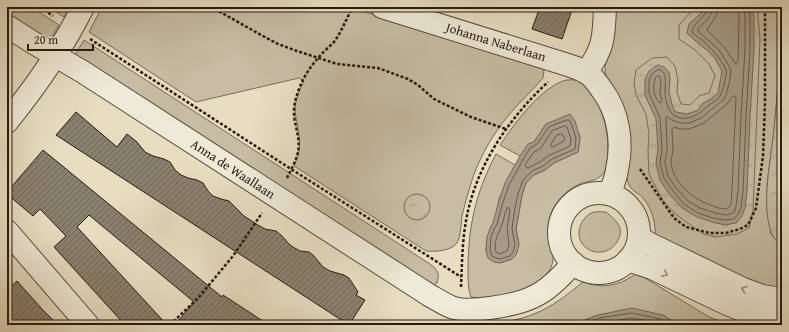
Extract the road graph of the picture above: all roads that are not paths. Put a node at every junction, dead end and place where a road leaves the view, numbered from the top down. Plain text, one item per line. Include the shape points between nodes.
1 (83, 7) edge
2 (382, 7) edge
3 (605, 7) edge
4 (7, 26) edge
5 (56, 55) junction
6 (577, 68) junction
7 (7, 122) edge
8 (610, 194) junction
9 (7, 231) edge
10 (639, 237) junction
11 (628, 260) junction
12 (573, 263) junction
13 (782, 299) edge
14 (459, 317) edge
15 (782, 321) edge
16 (88, 325) edge

1 - 5 street
2 - 6 street, Johanna Naberlaan
3 - 6 street via 600,50 593,62
4 - 5 street, Anna de Waallaan
5 - 7 street
5 - 14 street, Anna de Waallaan via 451,308
6 - 8 street via 592,76 606,95 617,124 619,151
8 - 10 street via 624,201 633,210 638,222
8 - 12 street via 599,192 586,195 574,202 565,212 560,225 560,239 564,252
9 - 16 street
10 - 11 street
13 -> 10 street via 762,296 740,288
11 - 12 street via 621,267 609,272 596,273 584,270
11 -> 15 street via 652,268 752,314
12 - 14 street via 557,281 532,298

